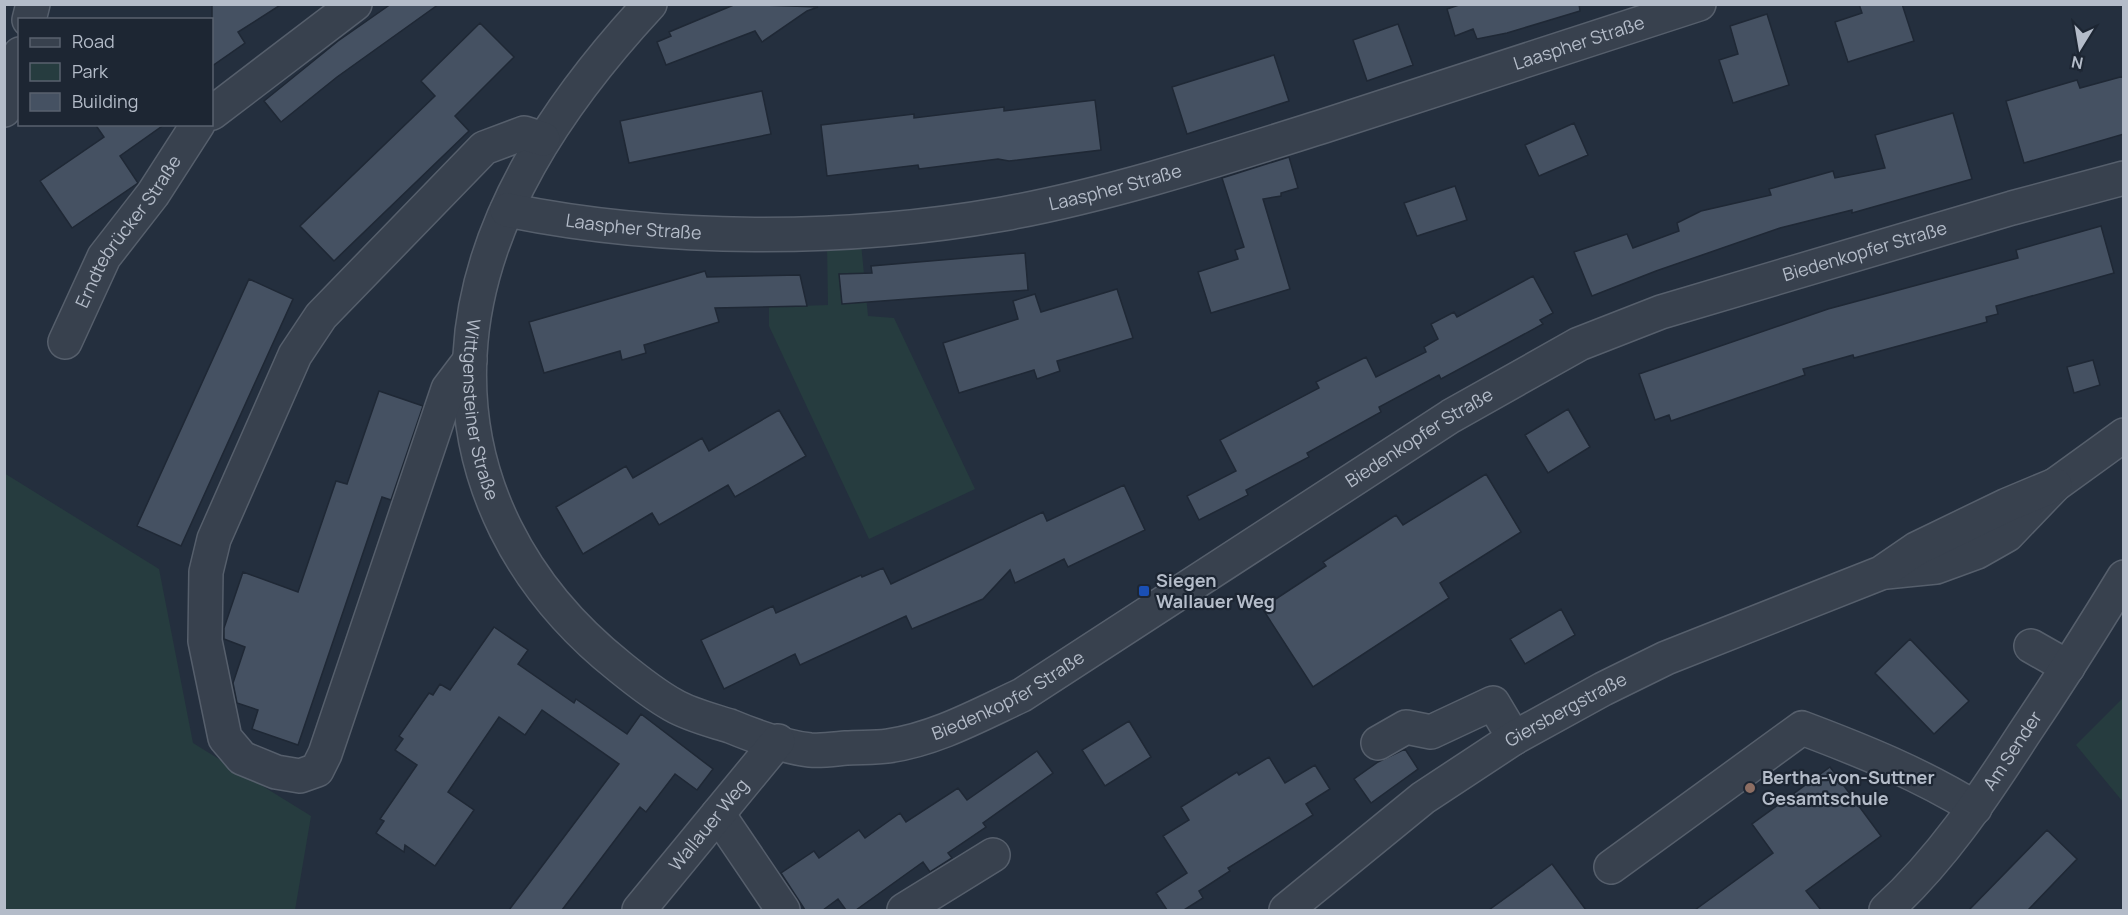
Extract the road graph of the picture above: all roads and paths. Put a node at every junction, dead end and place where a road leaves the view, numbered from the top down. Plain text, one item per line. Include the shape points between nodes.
1 (355, 4) edge
2 (650, 4) edge
3 (1700, 4) edge
4 (18, 61) edge
5 (4, 110) edge
6 (213, 112) edge
7 (197, 126) edge
8 (543, 139) junction
9 (2124, 178) edge
10 (507, 210) junction
11 (64, 342) dead end
12 (470, 360) junction
13 (2124, 435) edge
14 (2124, 577) edge
15 (2031, 646) dead end
16 (2068, 667) junction
17 (765, 738) junction
18 (1514, 738) junction
19 (1378, 743) dead end
20 (1975, 808) junction
21 (718, 814) junction
22 (993, 855) dead end
23 (1611, 867) dead end
24 (639, 910) edge
25 (783, 910) edge
26 (904, 910) edge
27 (1286, 910) edge
28 (1886, 910) edge

1 - 6 street
2 - 8 street, Wittgensteiner Straße
3 - 10 street, Laaspher Straße via 1204,164 1003,214 854,232 698,234 552,219
4 - 5 street
7 - 11 street, Erndtebrücker Straße via 153,194 104,257
8 - 10 street, Wittgensteiner Straße
8 - 12 street via 524,133 484,148 321,316 295,355 214,539 206,572 205,641 225,738 242,758 276,772 300,776 317,770 448,389
9 - 17 street, Biedenkopfer Straße via 1661,312 1580,344 1451,416 1022,695 948,730 889,746 810,750
10 - 12 street, Wittgensteiner Straße via 480,286
12 - 17 street, Wittgensteiner Straße via 473,425 484,475 504,529 539,583 572,625 632,677 674,706
13 - 18 street, Giersbergstraße via 2055,485 2007,535 1977,552 1936,567 1881,573 1666,658
14 - 16 street, Am Sender
15 - 16 street
16 - 20 street, Am Sender
17 - 21 street, Wallauer Weg
18 - 19 street via 1493,703 1431,732 1406,727
18 - 27 street, Giersbergstraße via 1380,830
20 - 23 street via 1933,782 1802,728
20 - 28 street, Am Sender
21 - 24 street, Wallauer Weg
21 - 25 street
22 - 26 street

